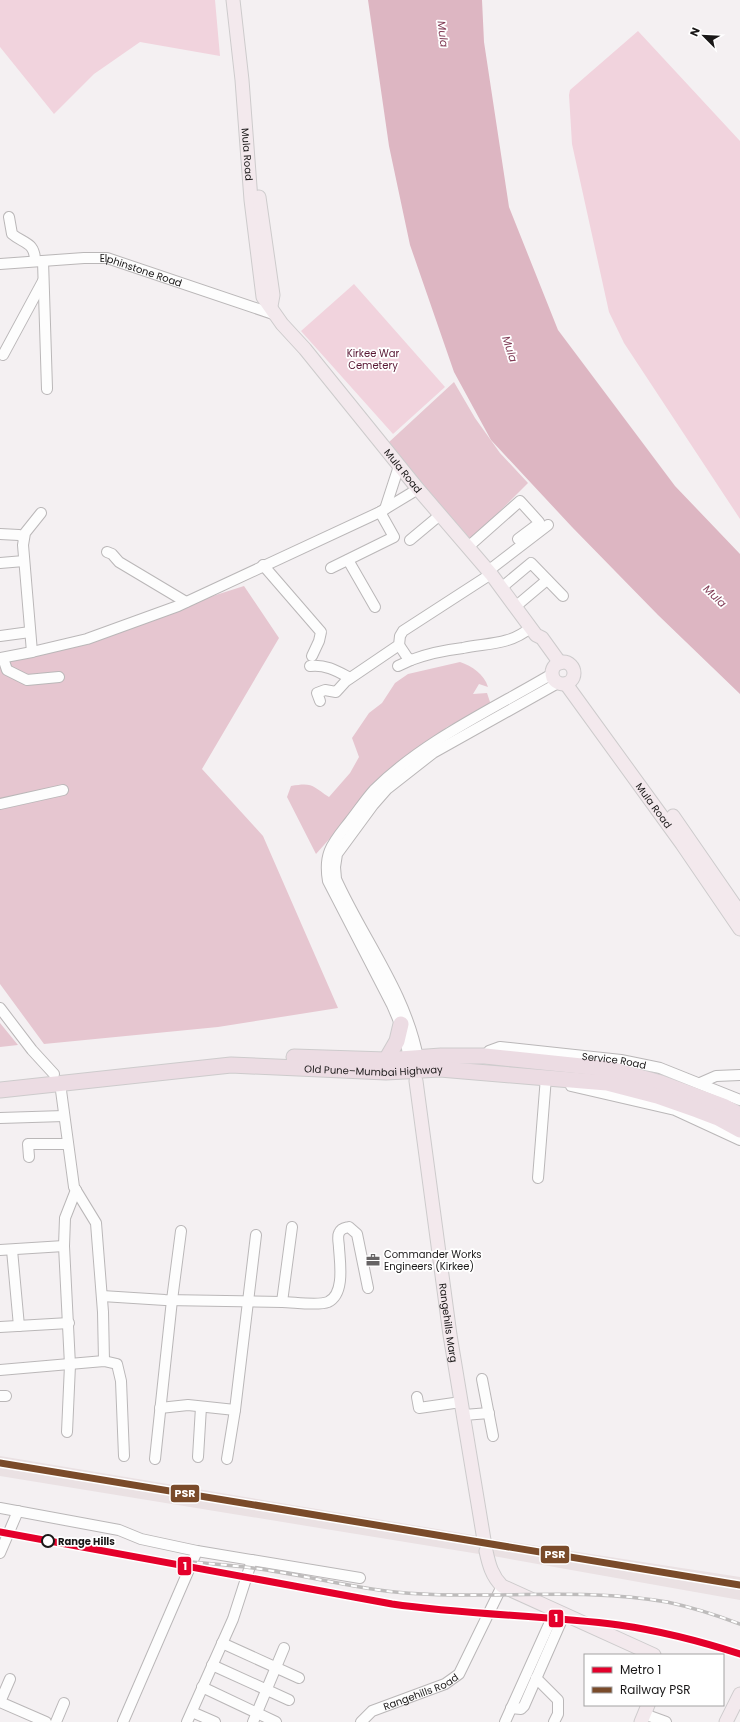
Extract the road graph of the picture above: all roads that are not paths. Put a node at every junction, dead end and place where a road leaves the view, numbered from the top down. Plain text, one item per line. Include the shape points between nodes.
1 (233, 0) edge
2 (240, 0) edge
3 (252, 163) junction
4 (9, 217) dead end
5 (39, 261) junction
6 (0, 264) edge
7 (44, 279) junction
8 (273, 310) junction
9 (3, 355) dead end
10 (47, 389) dead end
11 (399, 466) junction
12 (418, 489) junction
13 (382, 510) junction
14 (41, 513) dead end
15 (440, 515) junction
16 (548, 525) dead end
17 (0, 534) edge
18 (24, 538) junction
19 (518, 539) dead end
20 (410, 540) dead end
21 (468, 547) junction
22 (107, 552) dead end
23 (348, 560) junction
24 (24, 561) junction
25 (0, 563) edge
26 (263, 566) junction
27 (331, 568) dead end
28 (489, 572) junction
29 (547, 580) junction
30 (501, 588) junction
31 (563, 596) dead end
32 (186, 602) junction
33 (375, 607) dead end
34 (515, 607) junction
35 (533, 631) junction
36 (30, 632) junction
37 (0, 636) edge
38 (399, 645) junction
39 (32, 652) junction
40 (1, 658) edge
41 (411, 660) junction
42 (398, 666) dead end
43 (561, 675) junction
44 (59, 677) dead end
45 (350, 678) junction
46 (320, 701) dead end
47 (63, 790) dead end
48 (0, 804) edge
49 (740, 913) edge
50 (740, 929) edge
51 (0, 1008) edge
52 (401, 1024) junction
53 (485, 1056) junction
54 (386, 1060) junction
55 (415, 1068) junction
56 (740, 1075) edge
57 (57, 1078) junction
58 (552, 1078) junction
59 (0, 1080) edge
60 (700, 1083) junction
61 (0, 1090) edge
62 (740, 1100) edge
63 (740, 1115) edge
64 (64, 1116) junction
65 (0, 1118) edge
66 (740, 1130) edge
67 (740, 1140) edge
68 (68, 1144) junction
69 (29, 1157) dead end
70 (538, 1178) dead end
71 (76, 1190) junction
72 (292, 1226) dead end
73 (181, 1231) dead end
74 (256, 1235) dead end
75 (64, 1246) junction
76 (0, 1250) edge
77 (12, 1250) junction
78 (368, 1288) dead end
79 (102, 1296) junction
80 (172, 1300) junction
81 (249, 1302) junction
82 (282, 1302) junction
83 (69, 1323) junction
84 (19, 1326) junction
85 (0, 1327) edge
86 (104, 1361) junction
87 (70, 1365) junction
88 (0, 1370) edge
89 (482, 1379) dead end
90 (417, 1397) dead end
91 (461, 1402) junction
92 (200, 1407) junction
93 (160, 1408) junction
94 (235, 1410) junction
95 (489, 1413) junction
96 (464, 1415) junction
97 (67, 1432) dead end
98 (493, 1436) dead end
99 (124, 1456) dead end
100 (198, 1456) dead end
101 (155, 1459) dead end
102 (227, 1459) dead end
103 (0, 1508) edge
104 (18, 1511) junction
105 (197, 1551) junction
106 (0, 1553) edge
107 (252, 1560) junction
108 (360, 1578) dead end
109 (502, 1586) junction
110 (560, 1613) junction
111 (222, 1643) junction
112 (284, 1648) dead end
113 (652, 1654) edge
114 (212, 1665) junction
115 (276, 1668) junction
116 (299, 1678) dead end
117 (536, 1678) junction
118 (10, 1679) dead end
119 (202, 1687) junction
120 (267, 1690) junction
121 (740, 1694) edge
122 (289, 1700) dead end
123 (0, 1702) edge
124 (64, 1703) dead end
125 (512, 1708) junction
126 (192, 1712) junction
127 (644, 1714) edge
128 (255, 1718) edge
129 (46, 1722) edge
130 (56, 1722) edge
131 (123, 1722) edge
132 (187, 1722) edge
133 (215, 1722) edge
134 (276, 1722) edge
135 (361, 1722) edge
136 (505, 1722) edge
137 (554, 1722) edge
138 (666, 1722) edge
139 (726, 1722) edge

1 - 3 main road, Mula Road
2 - 3 main road, Mula Road
3 - 8 main road, Mula Road via 258,217 273,295
4 - 5 street via 12,234 32,247
5 - 6 street, Elphinstone Road
5 - 7 street
5 - 8 street, Elphinstone Road via 107,258
7 - 9 street
7 - 10 street
8 - 11 main road, Mula Road
11 - 12 main road, Mula Road
11 - 13 street
12 - 13 street
12 - 15 main road, Mula Road
13 - 23 street via 394,537
13 - 26 street
14 - 18 street
15 - 20 street
15 - 21 main road, Mula Road
16 - 28 street
17 - 18 street via 19,535
18 - 24 street
19 - 21 street via 539,522 520,501
21 - 28 main road, Mula Road
22 - 32 street via 119,562
23 - 27 street
23 - 33 street
24 - 25 street
24 - 36 street
26 - 32 street
26 - 45 street via 320,632 311,661 335,669
28 - 30 main road, Mula Road
28 - 38 street via 403,631
29 - 30 street via 531,562
29 - 31 street
29 - 34 street
30 - 34 main road, Mula Road
32 - 39 street via 87,639
34 - 35 main road, Mula Road
35 - 41 street via 506,642 463,648
35 - 43 main road, Mula Road via 542,638
36 - 37 street
36 - 39 street
38 - 41 street
38 - 45 street
39 - 40 street
40 - 44 street via 7,670 27,680
41 - 42 street
43 - 49 main road via 691,840
43 - 50 main road, Mula Road
43 - 52 street via 417,753 373,791 327,855 327,874 331,888
43 - 55 street via 422,760 379,797 335,857 336,879 412,1029
45 - 46 street via 336,692 325,690 317,693
47 - 48 street
51 - 57 street
52 - 54 highway via 397,1041
52 - 55 street
53 - 55 highway, Old Pune–Mumbai Highway via 441,1056
53 - 60 street, Service Road via 489,1051 500,1047 622,1060 660,1068
53 - 63 highway, Old Pune–Mumbai Highway via 610,1069 661,1083
54 - 55 highway, Old Pune–Mumbai Highway
54 - 57 highway, Old Pune–Mumbai Highway via 230,1055
55 - 57 highway, Old Pune–Mumbai Highway via 386,1072 231,1065
55 - 58 highway, Old Pune–Mumbai Highway
55 - 91 main road, Rangehills Marg via 425,1158
56 - 60 street via 716,1076
57 - 59 highway, Old Pune–Mumbai Highway
57 - 61 highway, Old Pune–Mumbai Highway
57 - 64 street
58 - 66 highway, Old Pune–Mumbai Highway via 607,1082 641,1091 704,1113
58 - 67 street via 572,1086 675,1110
58 - 70 street
60 - 62 street, Service Road
64 - 65 street
64 - 68 street
68 - 69 street via 28,1144
68 - 71 street
71 - 75 street via 65,1218
71 - 79 street via 96,1223
72 - 82 street
73 - 80 street
74 - 81 street
75 - 77 street
75 - 83 street
76 - 77 street
77 - 84 street
78 - 82 street via 357,1234 349,1227 343,1228 338,1237 339,1286 334,1298 326,1303
79 - 80 street
79 - 86 street
80 - 81 street
80 - 93 street
81 - 82 street
81 - 94 street
83 - 84 street
83 - 87 street
84 - 85 street
86 - 87 street
86 - 99 street via 117,1364 122,1381
87 - 88 street
87 - 97 street
89 - 95 street
90 - 91 street via 419,1408
91 - 96 main road, Rangehills Marg
92 - 93 street via 188,1405
92 - 94 street
92 - 100 street
93 - 101 street
94 - 102 street
95 - 96 street
95 - 98 street
96 - 109 main road, Rangehills Marg via 489,1566 494,1578
103 - 104 street
104 - 105 street via 119,1530 141,1539
104 - 106 street
105 - 107 street
105 - 131 street
107 - 108 street
107 - 111 street via 233,1619
109 - 110 main road, Rangehills Marg
109 - 135 street, Rangehills Road via 459,1674 445,1684 372,1711
110 - 113 main road, Rangehills Marg
110 - 117 street
110 - 125 street
111 - 114 street
111 - 115 street
112 - 115 street
114 - 119 street
114 - 120 street
115 - 116 street
115 - 120 street
117 - 125 street via 522,1708
117 - 137 street via 558,1700 558,1714
118 - 123 street
119 - 126 street
119 - 128 street
120 - 122 street
120 - 128 street
121 - 139 main road
123 - 129 street
124 - 130 street
125 - 136 street
126 - 132 street
126 - 133 street
127 - 138 street
128 - 134 street

